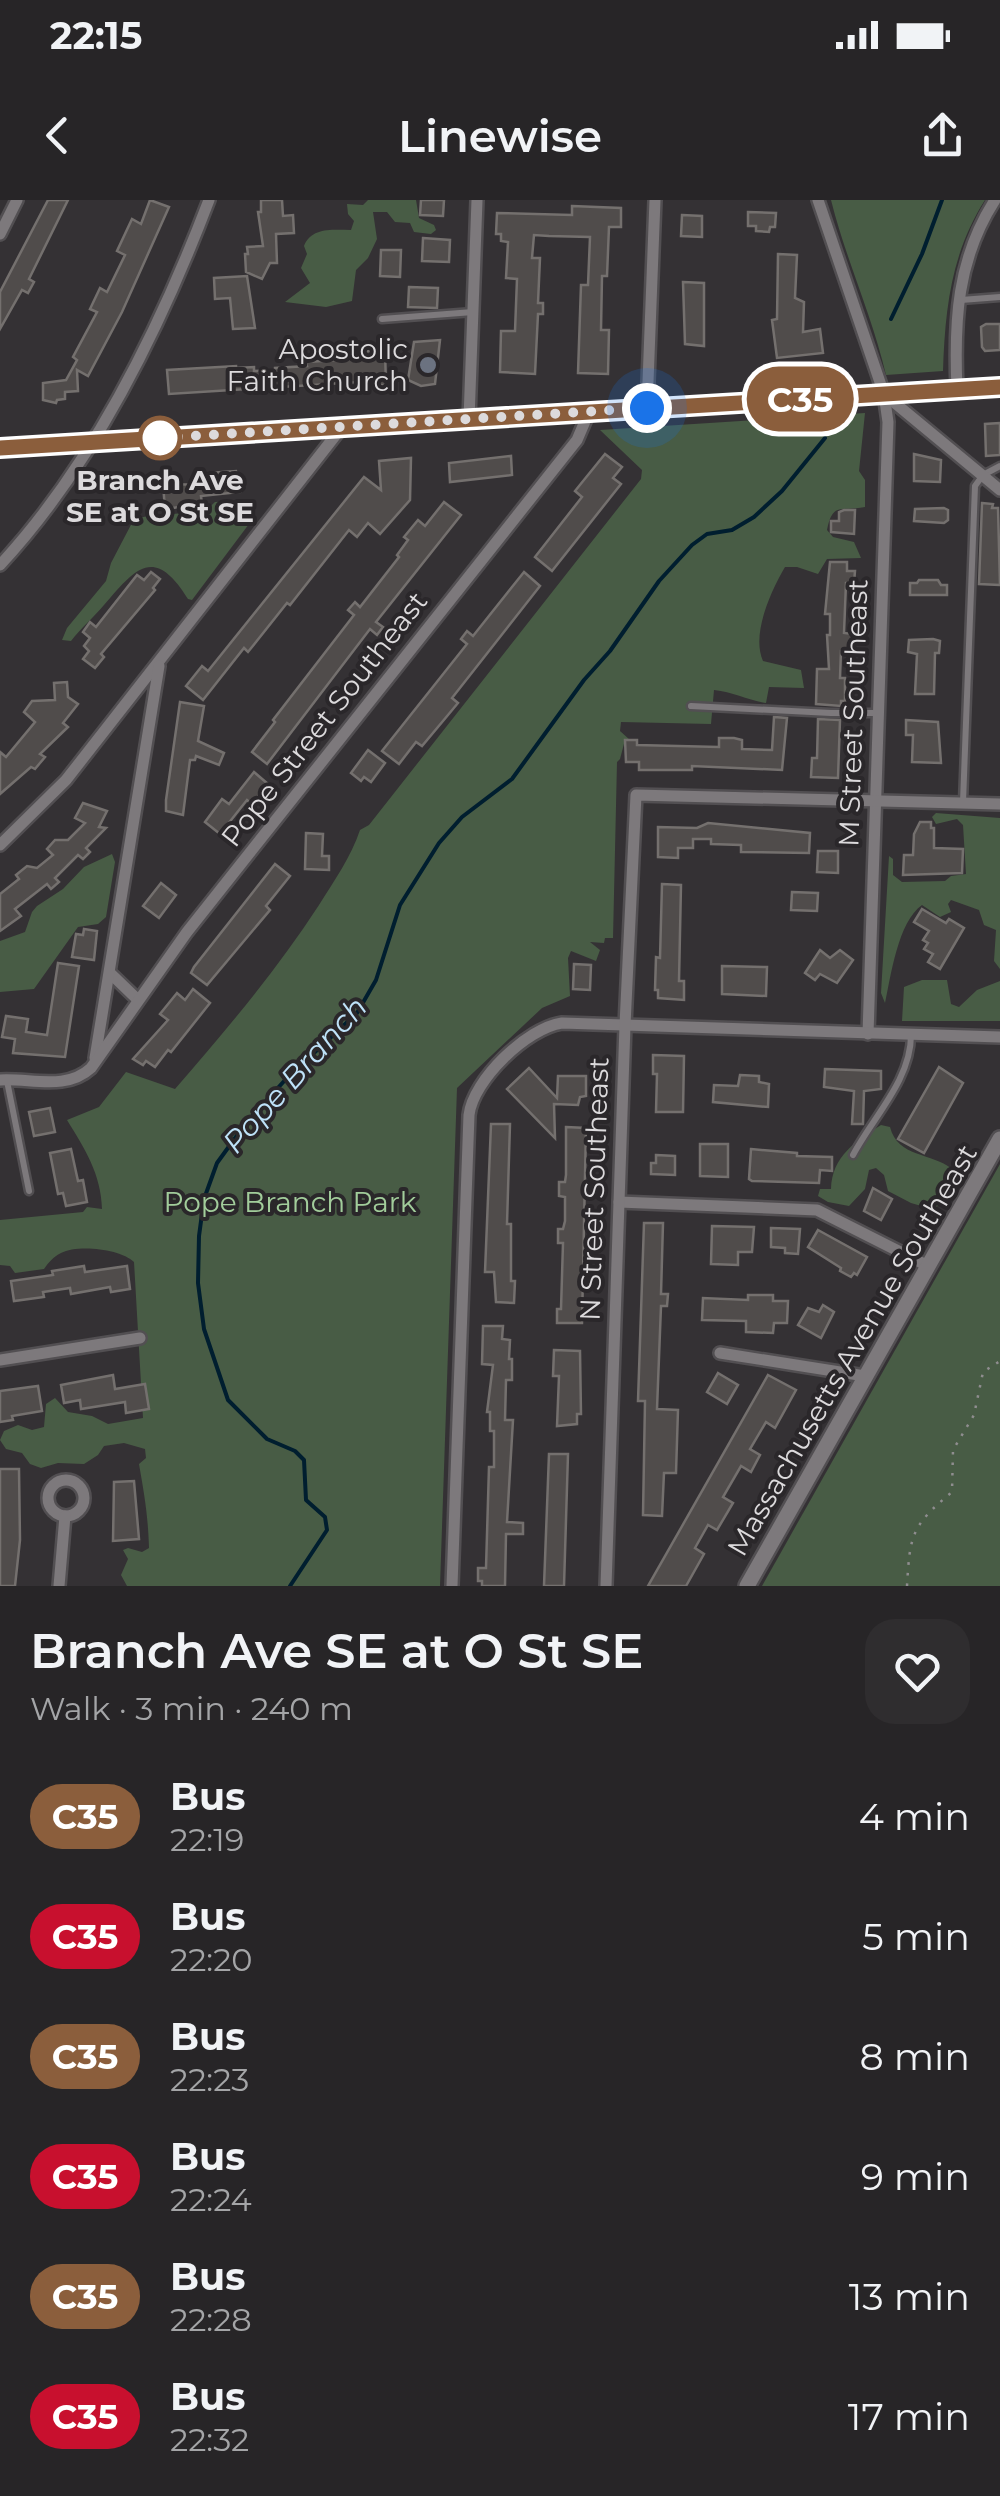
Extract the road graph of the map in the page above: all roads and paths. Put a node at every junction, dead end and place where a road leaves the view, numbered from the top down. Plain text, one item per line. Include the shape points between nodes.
1 (17, 200) edge
2 (209, 200) edge
3 (477, 200) edge
4 (654, 200) edge
5 (818, 200) edge
6 (995, 200) edge
7 (0, 234) edge
8 (1000, 297) edge
9 (957, 300) junction
10 (473, 312) junction
11 (382, 318) dead end
12 (1000, 387) edge
13 (957, 389) junction
14 (884, 394) junction
15 (647, 408) junction
16 (589, 412) junction
17 (470, 419) junction
18 (342, 427) junction
19 (91, 442) junction
20 (0, 448) edge
21 (1000, 466) edge
22 (983, 475) junction
23 (1000, 490) edge
24 (0, 565) edge
25 (160, 662) junction
26 (691, 706) dead end
27 (878, 713) junction
28 (876, 801) junction
29 (963, 804) junction
30 (1000, 804) edge
31 (0, 845) edge
32 (110, 973) junction
33 (137, 999) junction
34 (625, 1026) junction
35 (868, 1034) junction
36 (911, 1035) junction
37 (1000, 1037) edge
38 (96, 1060) junction
39 (3, 1080) edge
40 (1000, 1138) edge
41 (853, 1155) dead end
42 (29, 1191) dead end
43 (619, 1202) junction
44 (928, 1266) junction
45 (140, 1338) dead end
46 (720, 1353) dead end
47 (0, 1360) edge
48 (1000, 1360) edge
49 (865, 1376) junction
50 (65, 1516) dead end
51 (59, 1586) edge
52 (452, 1586) edge
53 (606, 1586) edge
54 (746, 1586) edge
55 (907, 1586) edge

1 - 7 street
2 - 19 street
3 - 10 street
4 - 15 street
5 - 14 street, M Street Southeast
6 - 9 street via 971,247
8 - 9 lane
9 - 13 street
10 - 11 lane
10 - 17 street
12 - 13 main road
13 - 14 main road
14 - 15 main road
14 - 22 street
14 - 27 street, M Street Southeast
15 - 16 main road
16 - 17 main road
16 - 33 street, Pope Street Southeast via 578,440
17 - 18 main road
18 - 19 main road
18 - 25 street
19 - 20 main road
19 - 24 street
21 - 22 lane
22 - 23 street
22 - 29 lane via 975,486
25 - 31 street via 66,780
25 - 32 street
26 - 27 lane
27 - 28 street, M Street Southeast
28 - 29 street
28 - 34 street, N Street Southeast via 636,794
28 - 35 street, M Street Southeast
29 - 30 street
32 - 33 street
32 - 38 street
33 - 38 street, Pope Street Southeast
34 - 35 street
34 - 43 street, N Street Southeast
34 - 52 street via 544,1027 473,1096
35 - 36 street
36 - 37 street
36 - 41 lane via 903,1074
38 - 39 street via 69,1081
39 - 42 lane
40 - 44 main road, Massachusetts Avenue Southeast
43 - 44 street via 817,1210
43 - 53 street, N Street Southeast
44 - 49 main road, Massachusetts Avenue Southeast
45 - 47 street
46 - 49 street
48 - 55 path via 983,1372 974,1415 953,1450 952,1492 915,1526
49 - 54 main road, Massachusetts Avenue Southeast
50 - 51 street

